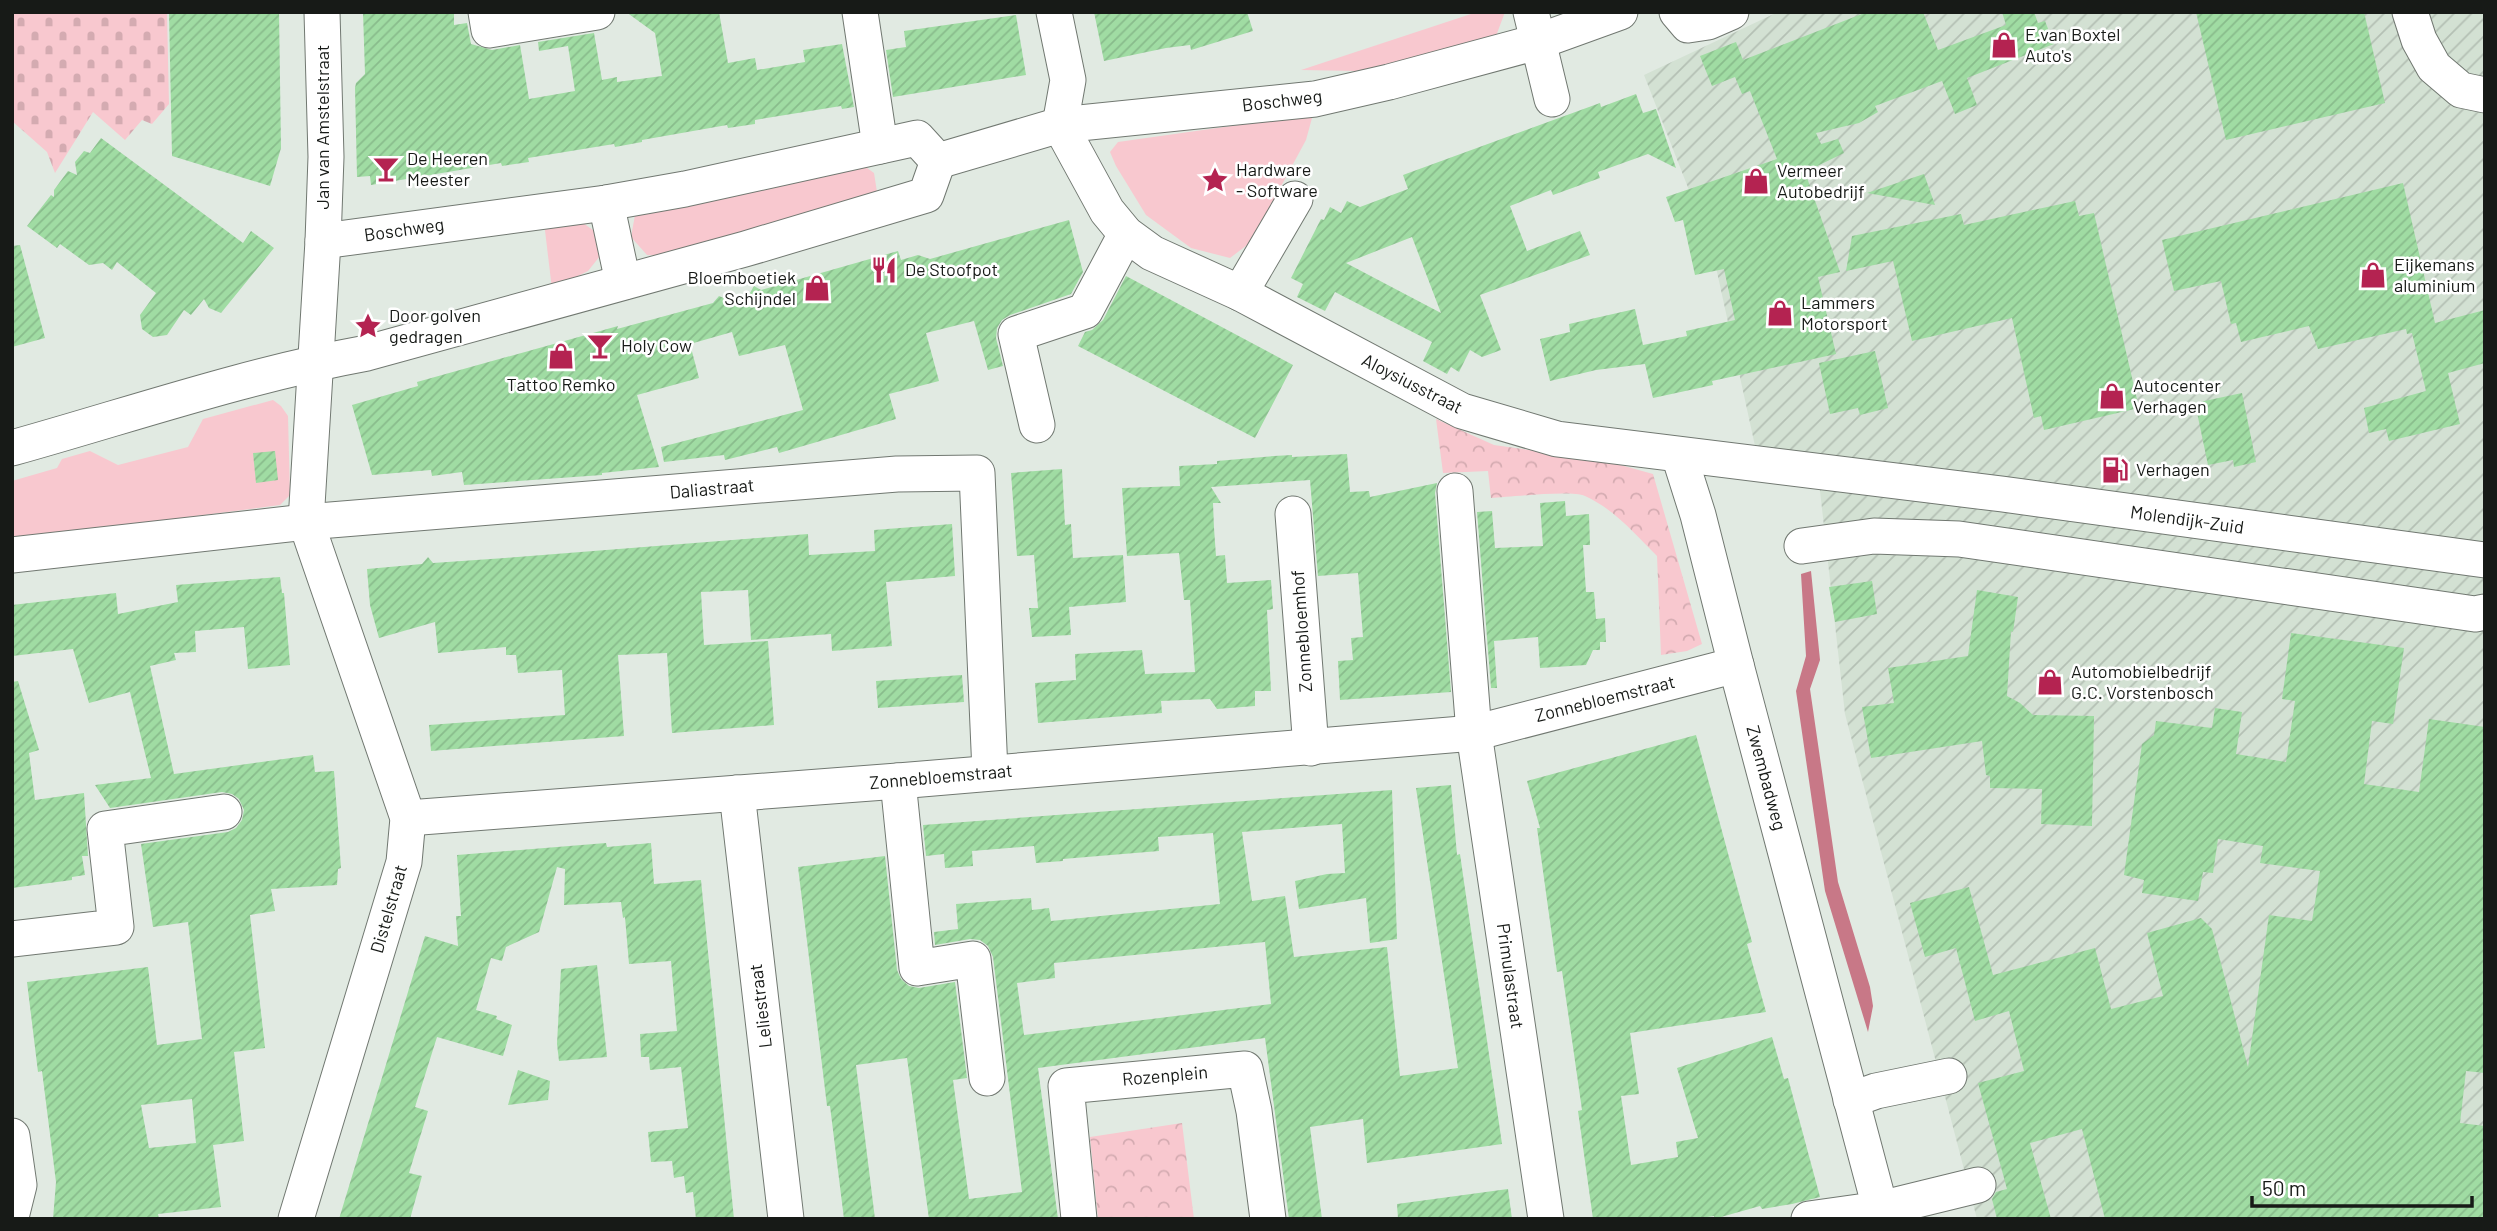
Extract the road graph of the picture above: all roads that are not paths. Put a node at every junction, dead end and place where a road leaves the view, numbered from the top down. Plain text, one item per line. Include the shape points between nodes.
1 (322, 12) edge
2 (486, 12) edge
3 (597, 12) edge
4 (860, 12) edge
5 (1054, 12) edge
6 (1620, 12) edge
7 (1677, 12) edge
8 (1731, 12) edge
9 (2410, 12) edge
10 (1534, 27) edge
11 (2485, 95) edge
12 (1552, 99) dead end
13 (1060, 125) junction
14 (880, 146) junction
15 (938, 160) junction
16 (1295, 200) dead end
17 (606, 203) junction
18 (1126, 234) junction
19 (323, 241) junction
20 (623, 282) junction
21 (1240, 293) junction
22 (314, 363) junction
23 (1037, 425) dead end
24 (12, 448) edge
25 (1679, 455) junction
26 (1888, 481) junction
27 (1455, 492) dead end
28 (1293, 514) dead end
29 (306, 522) junction
30 (1914, 537) junction
31 (1802, 546) dead end
32 (12, 555) edge
33 (2485, 560) edge
34 (2485, 612) edge
35 (1735, 665) junction
36 (1474, 733) junction
37 (1311, 748) junction
38 (990, 772) junction
39 (898, 782) junction
40 (737, 793) junction
41 (224, 812) dead end
42 (408, 818) junction
43 (12, 939) edge
44 (1949, 1076) dead end
45 (987, 1079) dead end
46 (1851, 1100) junction
47 (12, 1136) edge
48 (1978, 1185) dead end
49 (12, 1213) edge
50 (1882, 1214) edge
51 (296, 1219) edge
52 (786, 1219) edge
53 (1080, 1219) edge
54 (1268, 1219) edge
55 (1546, 1219) edge
56 (1809, 1219) edge

1 - 19 street, Jan van Amstelstraat
2 - 3 street via 489,30
4 - 14 street
5 - 13 street via 1068,80
6 - 10 street, Boschweg
7 - 8 street via 1688,25
9 - 11 street via 2434,67 2461,89
10 - 12 street
10 - 13 street, Boschweg via 1315,99
13 - 15 street, Boschweg
13 - 18 street, Aloysiusstraat via 1107,211
14 - 15 street, Boschweg via 917,138
14 - 17 street, Boschweg
15 - 20 street via 926,195
16 - 21 street
17 - 19 street, Boschweg
17 - 20 street
18 - 21 street, Aloysiusstraat via 1152,253
18 - 23 street via 1085,312 1016,334
19 - 22 street
20 - 22 street via 367,353
21 - 25 street, Aloysiusstraat via 1462,411 1557,439
22 - 24 street
22 - 29 street
25 - 26 street, Molendijk-Zuid
25 - 35 street, Zwembadweg
26 - 30 street
26 - 33 street, Molendijk-Zuid
27 - 36 street
28 - 37 street, Zonnebloemhof
29 - 32 street
29 - 38 street, Daliastraat via 897,474 977,473
29 - 42 street, Distelstraat
30 - 31 street via 1874,536
30 - 34 street via 1959,539
35 - 36 street, Zonnebloemstraat
35 - 46 street, Zwembadweg
36 - 37 street, Zonnebloemstraat
36 - 55 street, Primulastraat
37 - 38 street, Zonnebloemstraat
38 - 39 street, Zonnebloemstraat
39 - 40 street, Zonnebloemstraat
39 - 45 street via 917,968 973,959
40 - 42 street, Zonnebloemstraat
40 - 52 street, Leliestraat
41 - 43 street via 105,829 116,927
42 - 51 street, Distelstraat via 404,862
44 - 46 street
46 - 50 street, Zwembadweg
47 - 49 street via 19,1185
48 - 50 street
50 - 56 street
53 - 54 street, Rozenplein via 1066,1086 1245,1069

